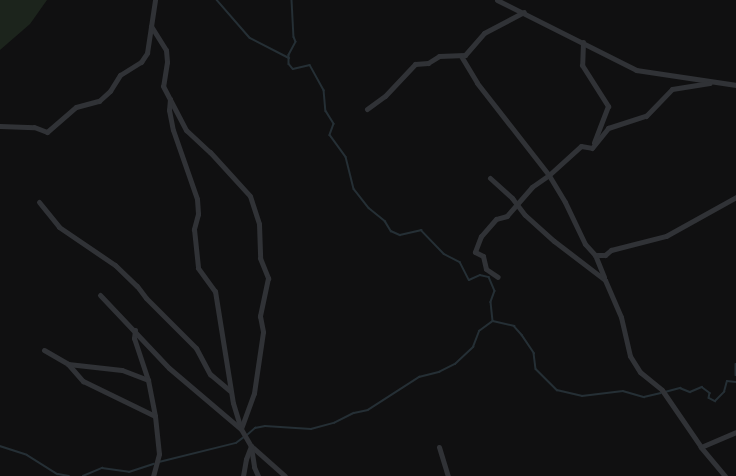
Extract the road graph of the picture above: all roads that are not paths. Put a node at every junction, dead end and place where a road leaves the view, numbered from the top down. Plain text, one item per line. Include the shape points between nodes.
1 (155, 0) edge
2 (497, 0) edge
3 (524, 12) junction
4 (151, 26) junction
5 (583, 42) junction
6 (460, 56) junction
7 (710, 83) junction
8 (736, 85) edge
9 (170, 98) junction
10 (367, 109) dead end
11 (0, 126) edge
12 (592, 148) junction
13 (549, 175) junction
14 (490, 178) dead end
15 (736, 197) edge
16 (39, 202) dead end
17 (517, 205) junction
18 (595, 255) junction
19 (498, 277) dead end
20 (605, 280) junction
21 (100, 295) dead end
22 (135, 330) junction
23 (44, 350) dead end
24 (68, 364) junction
25 (148, 380) junction
26 (230, 391) junction
27 (155, 416) junction
28 (241, 429) junction
29 (736, 432) edge
30 (251, 446) junction
31 (440, 447) dead end
32 (701, 447) junction
33 (153, 476) edge
34 (244, 476) edge
35 (258, 476) edge
36 (285, 476) edge
37 (448, 476) edge
38 (725, 476) edge

1 - 4 street
2 - 3 street
3 - 5 street
3 - 6 street via 484,33 465,55
4 - 9 street via 166,50 163,86
4 - 11 street via 147,53 141,62 120,75 110,91 99,101 76,107 47,132 34,127
5 - 7 street via 636,70
5 - 12 street via 582,65 608,106
6 - 10 street via 442,56 428,63 417,63 380,101
6 - 13 street via 477,83
7 - 8 street
7 - 12 street via 672,89 646,116 608,128
9 - 26 street via 169,110 173,130 197,199 198,214 194,229 198,268 215,292
9 - 28 street via 186,130 250,196 259,224 260,258 268,278 260,316 263,332 254,393
12 - 13 street via 581,146
13 - 17 street via 522,196
13 - 18 street via 566,202 585,244
14 - 17 street
15 - 18 street via 666,236 611,250 605,255
16 - 26 street via 59,227 115,265 137,286 196,348 210,374
17 - 19 street via 504,217 493,222 481,236 475,252 483,256 486,269
17 - 20 street via 554,241
18 - 20 street
20 - 32 street via 623,323 630,356 640,372 662,390
21 - 22 street
22 - 25 street via 134,338
22 - 28 street via 169,368
23 - 24 street
24 - 25 street via 122,370
24 - 27 street via 83,381
25 - 27 street
26 - 28 street
27 - 33 street via 160,454
28 - 30 street
29 - 32 street
30 - 34 street
30 - 35 street
30 - 36 street
31 - 37 street
32 - 38 street

